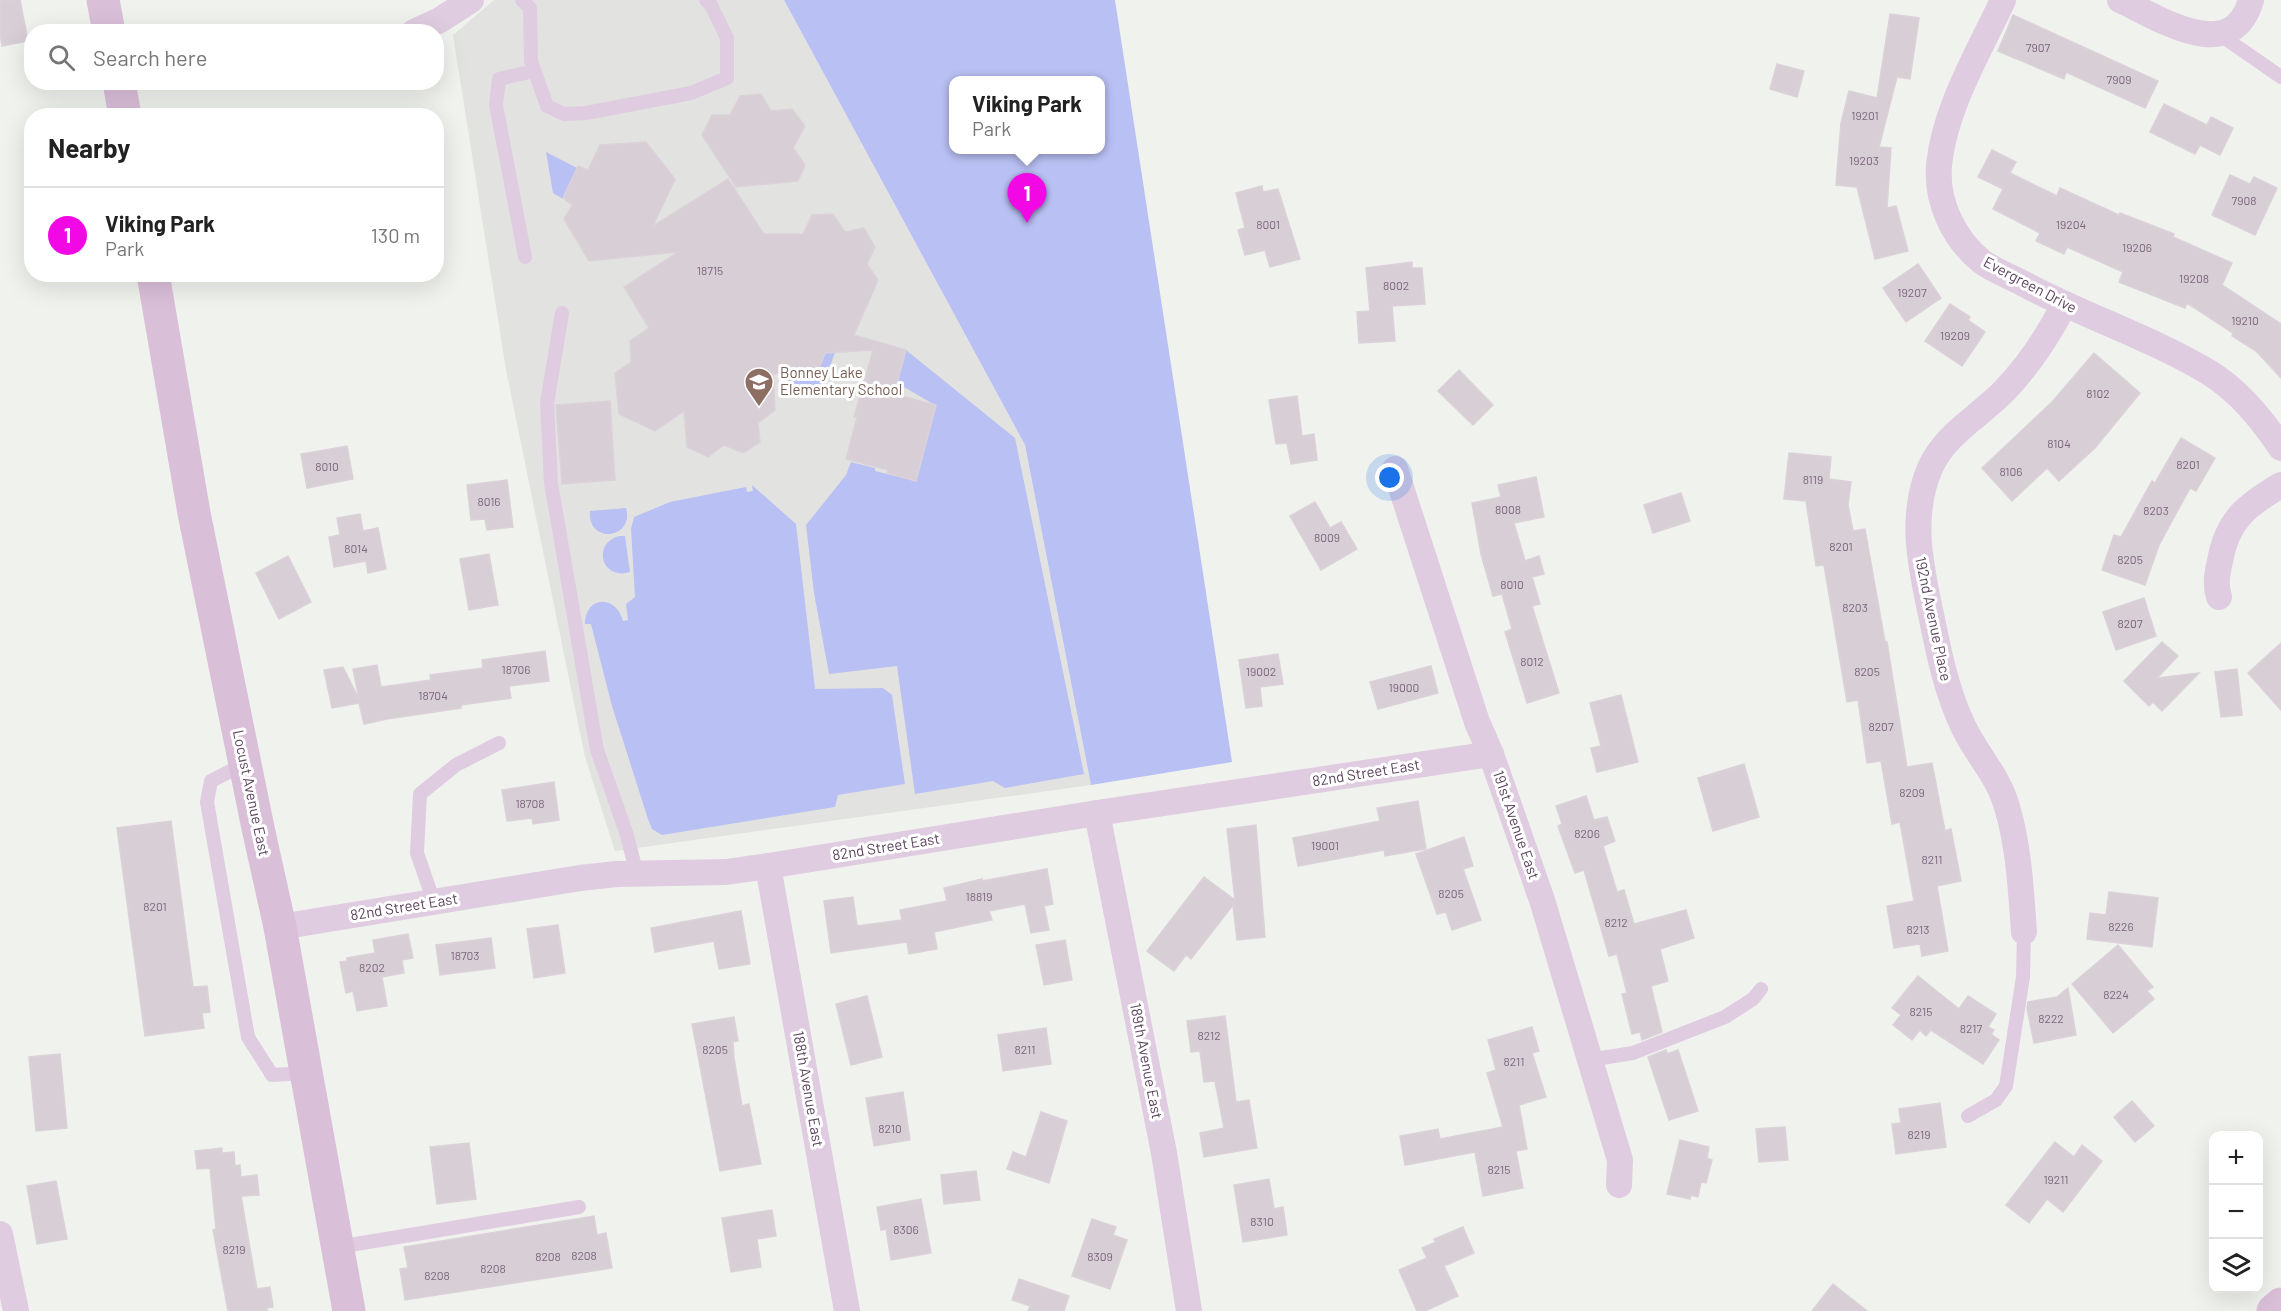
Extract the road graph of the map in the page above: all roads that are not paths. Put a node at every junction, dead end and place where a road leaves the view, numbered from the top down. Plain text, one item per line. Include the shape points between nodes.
1 (103, 0) edge
2 (471, 0) edge
3 (522, 0) edge
4 (706, 0) edge
5 (2003, 0) edge
6 (2120, 0) edge
7 (2251, 0) edge
8 (108, 24) edge
9 (431, 24) edge
10 (2219, 34) junction
11 (534, 71) junction
12 (2281, 77) edge
13 (120, 90) edge
14 (124, 108) edge
15 (525, 257) dead end
16 (154, 282) edge
17 (2064, 305) junction
18 (562, 313) dead end
19 (2281, 448) edge
20 (1395, 469) dead end
21 (2281, 485) edge
22 (2219, 597) dead end
23 (499, 743) dead end
24 (1491, 754) junction
25 (244, 764) junction
26 (1097, 813) junction
27 (768, 866) junction
28 (637, 874) junction
29 (434, 902) junction
30 (280, 927) junction
31 (2024, 932) joint
32 (1761, 988) dead end
33 (1589, 1060) junction
34 (306, 1073) junction
35 (1968, 1116) dead end
36 (1619, 1185) dead end
37 (579, 1207) dead end
38 (0, 1234) edge
39 (338, 1247) junction
40 (2281, 1304) edge
41 (16, 1311) edge
42 (349, 1311) edge
43 (847, 1311) edge
44 (1189, 1311) edge
45 (2272, 1311) edge

1 - 8 street
2 - 9 street
3 - 11 lane via 530,8
4 - 11 lane via 727,38 727,78 692,93 564,114 547,106
5 - 17 street, Evergreen Drive via 1949,121 1939,166 1943,208 1982,261
6 - 10 street via 2190,33
7 - 10 street via 2248,11 2230,31
10 - 12 lane
11 - 15 lane via 499,78 496,105
13 - 14 street
16 - 25 street, Locust Avenue East via 194,513
17 - 19 street, Evergreen Drive via 2211,374 2240,396
17 - 31 street, 192nd Avenue Place via 2048,336 2005,391 1943,447 1922,491 1918,514 1921,569 1948,687 1964,728 1998,783 2007,807 2020,878
18 - 28 lane via 547,403 551,483 597,750
20 - 24 street, 191st Avenue East via 1477,722
21 - 22 street via 2251,503 2230,526 2215,584
23 - 29 lane via 456,765 420,794 417,853
24 - 26 street, 82nd Street East
24 - 33 street, 191st Avenue East via 1542,900
25 - 30 street, Locust Avenue East
25 - 34 lane via 211,782 207,802 248,1037 272,1075
26 - 27 street, 82nd Street East
26 - 44 street, 189th Avenue East via 1164,1153
27 - 28 street, 82nd Street East via 726,872
27 - 43 street, 188th Avenue East
28 - 29 street, 82nd Street East via 580,878
29 - 30 street, 82nd Street East
30 - 34 street, Locust Avenue East
31 - 35 lane via 2023,977 2006,1086 1996,1100
32 - 33 lane via 1744,1006 1716,1021 1633,1053
33 - 36 street, 191st Avenue East via 1620,1160
34 - 39 street, Locust Avenue East
37 - 39 lane
38 - 41 street
39 - 42 street, Locust Avenue East
40 - 45 street

